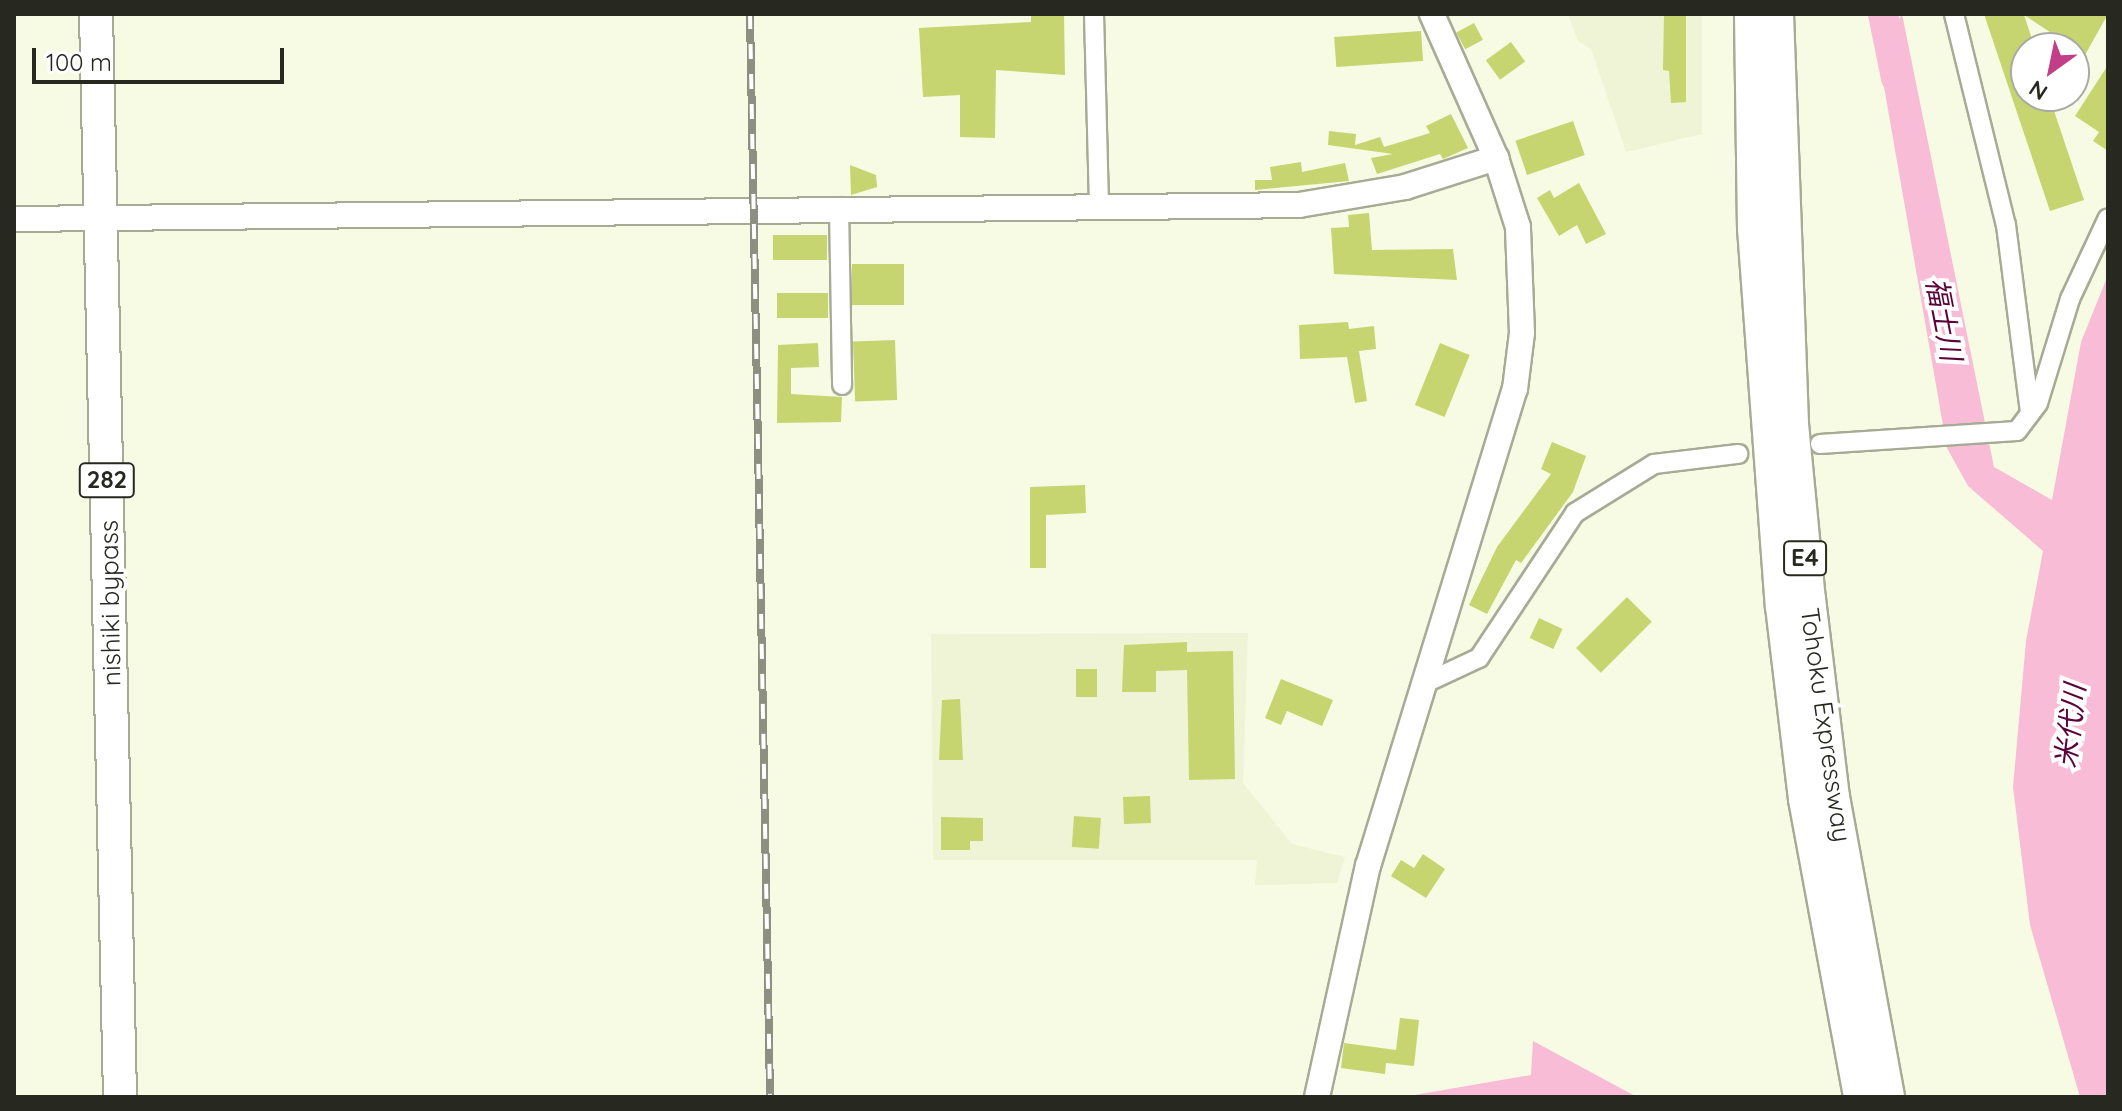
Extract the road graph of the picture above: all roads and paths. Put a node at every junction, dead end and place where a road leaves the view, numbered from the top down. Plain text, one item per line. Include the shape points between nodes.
1 (96, 14) edge
2 (1094, 14) edge
3 (1432, 14) edge
4 (1751, 14) edge
5 (1777, 14) edge
6 (1954, 14) edge
7 (1496, 158) junction
8 (1099, 206) junction
9 (839, 207) junction
10 (101, 218) junction
11 (2108, 218) edge
12 (14, 219) edge
13 (842, 385) dead end
14 (2030, 412) junction
15 (1820, 444) dead end
16 (1738, 454) dead end
17 (1421, 685) junction
18 (120, 1097) edge
19 (1317, 1097) edge
20 (1860, 1097) edge
21 (1888, 1097) edge

1 - 10 highway, nishiki bypass / 282
2 - 8 street
3 - 7 street
4 - 20 highway, Tohoku Expressway / E4 via 1754,228 1782,606 1805,799
5 - 21 highway, Tohoku Expressway / E4 via 1791,409 1809,599 1833,797
6 - 14 street via 2006,225
7 - 8 street via 1405,187 1299,205
7 - 17 street via 1518,227 1524,274 1515,389
8 - 9 street
9 - 10 street
9 - 13 street
10 - 12 street
10 - 18 highway, nishiki bypass / 282
11 - 14 street via 2070,299
14 - 15 street via 2017,431
16 - 17 street via 1654,464 1575,513 1479,658
17 - 19 street via 1368,866

